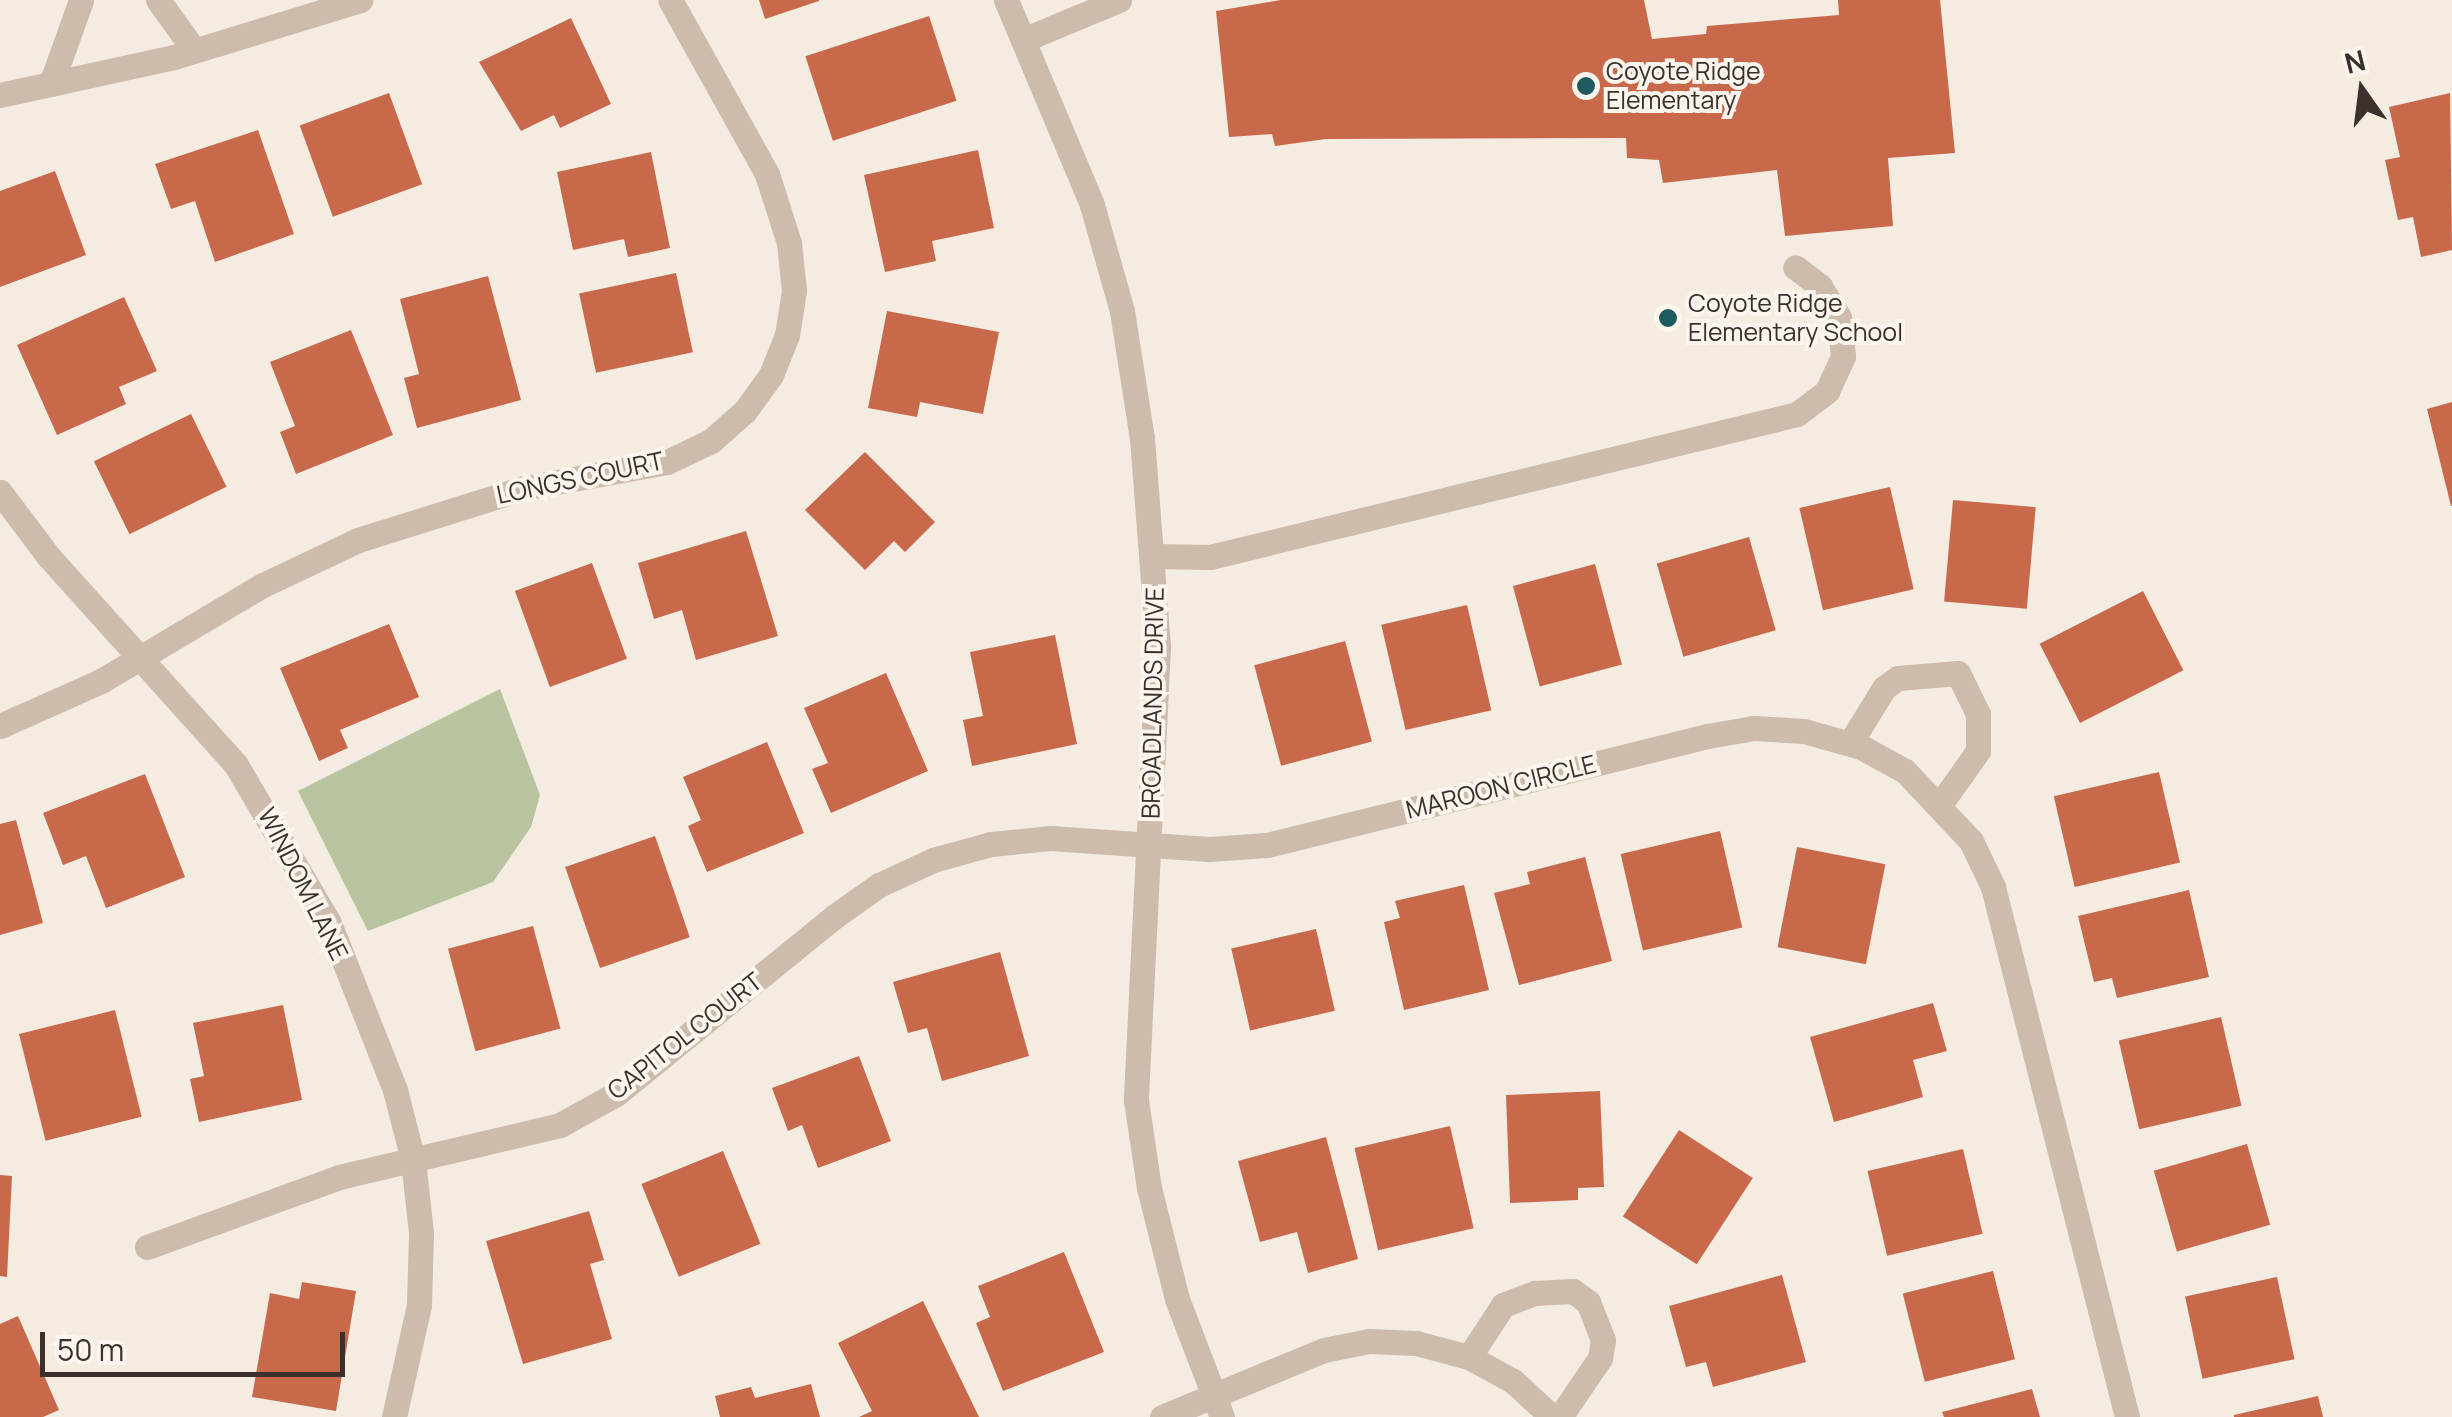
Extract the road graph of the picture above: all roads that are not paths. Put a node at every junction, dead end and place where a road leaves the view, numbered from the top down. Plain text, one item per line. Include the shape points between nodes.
1 (82, 0) edge
2 (158, 0) edge
3 (360, 0) edge
4 (670, 0) edge
5 (1006, 0) edge
6 (1119, 0) edge
7 (1023, 40) junction
8 (194, 50) junction
9 (51, 84) junction
10 (0, 95) edge
11 (1795, 266) dead end
12 (0, 492) edge
13 (1155, 556) junction
14 (144, 657) junction
15 (0, 726) edge
16 (1850, 743) junction
17 (1941, 803) junction
18 (1150, 846) junction
19 (413, 1160) junction
20 (147, 1247) dead end
21 (1469, 1357) junction
22 (1217, 1406) edge
23 (394, 1417) edge
24 (1162, 1417) edge
25 (1556, 1417) edge
26 (2127, 1417) edge

1 - 9 street
2 - 8 street
3 - 8 street
4 - 14 street, LONGS COURT via 767,174 789,244 794,291 787,335 772,375 745,411 711,441 667,462 524,488 358,540 263,585
5 - 7 street, BROADLANDS DRIVE
6 - 7 street
7 - 13 street, BROADLANDS DRIVE via 1092,206 1122,311
8 - 9 street
9 - 10 street
11 - 13 street via 1820,286 1839,317 1843,356 1828,392 1797,414 1210,556
12 - 14 street, WINDOM LANE via 49,557
13 - 18 street, BROADLANDS DRIVE
14 - 15 street, LONGS COURT
14 - 19 street, WINDOM LANE via 236,765 286,841 329,923 395,1090
16 - 17 street, MAROON CIRCLE via 1905,772
16 - 17 street via 1884,688 1898,678 1958,673 1978,714 1978,750
16 - 18 street, MAROON CIRCLE via 1754,728 1267,845
17 - 26 street, MAROON CIRCLE via 1971,841 1993,887
18 - 19 street, CAPITOL COURT via 1050,838 991,844 933,860 834,916 616,1094 560,1125 510,1142
18 - 22 street, BROADLANDS DRIVE via 1136,1100 1148,1188 1172,1281
19 - 20 street, CAPITOL COURT via 339,1177
19 - 23 street, WINDOM LANE via 419,1305
21 - 22 street via 1416,1343 1369,1341 1324,1350
21 - 25 street via 1513,1381
21 - 25 street via 1503,1305 1535,1293 1573,1291 1588,1302 1603,1340 1600,1358
22 - 24 street

